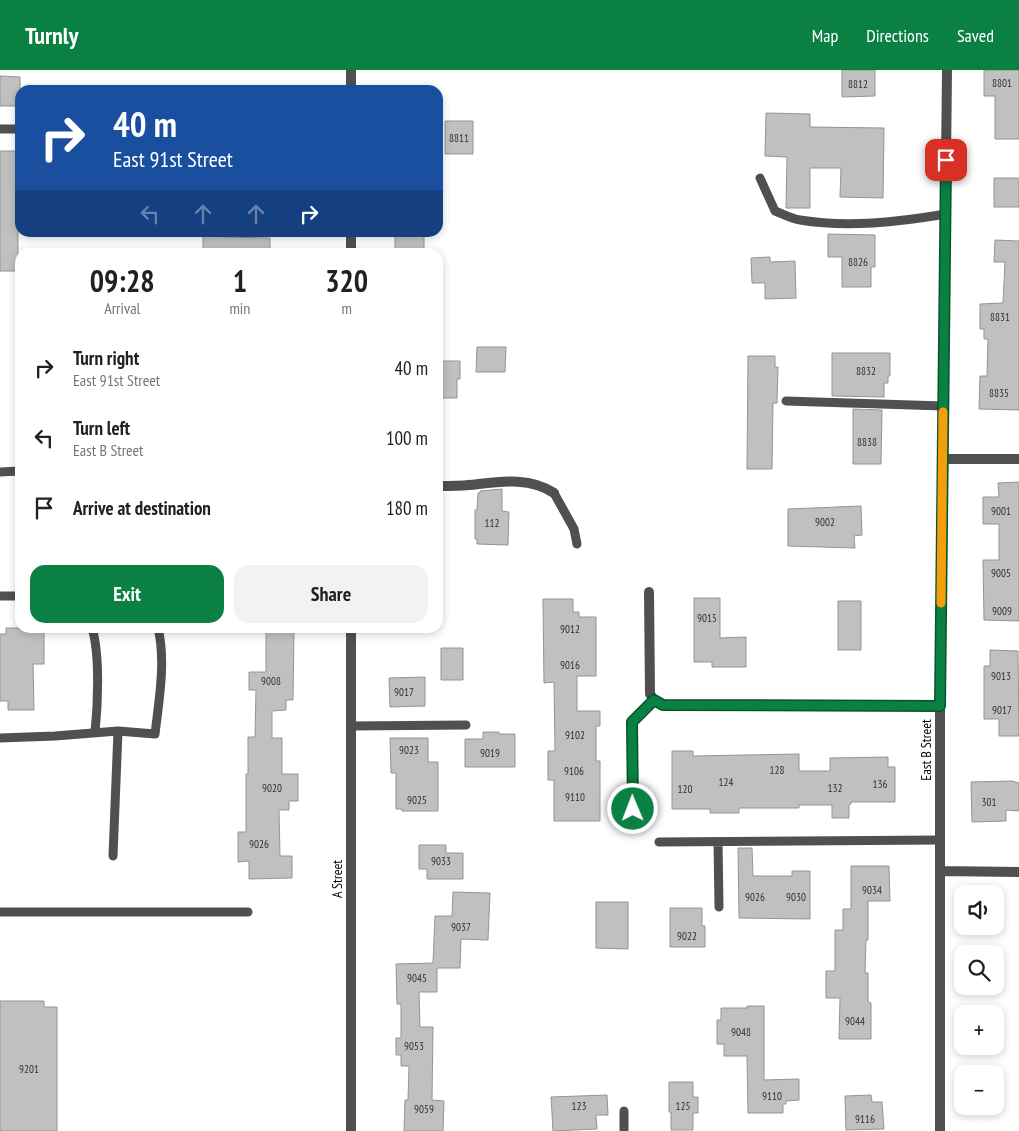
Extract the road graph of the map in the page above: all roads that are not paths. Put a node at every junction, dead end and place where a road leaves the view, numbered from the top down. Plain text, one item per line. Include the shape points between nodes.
1 (351, 70) edge
2 (947, 70) edge
3 (351, 85) edge
4 (0, 129) edge
5 (15, 129) edge
6 (760, 178) dead end
7 (946, 214) junction
8 (786, 401) dead end
9 (943, 406) junction
10 (942, 459) junction
11 (1019, 460) edge
12 (15, 471) edge
13 (0, 472) edge
14 (443, 486) edge
15 (554, 493) joint
16 (577, 544) dead end
17 (649, 592) dead end
18 (0, 596) edge
19 (15, 596) edge
20 (93, 633) edge
21 (159, 633) edge
22 (351, 633) edge
23 (654, 700) junction
24 (940, 706) junction
25 (466, 725) dead end
26 (351, 726) junction
27 (118, 731) junction
28 (95, 732) junction
29 (0, 738) edge
30 (634, 826) dead end
31 (940, 840) junction
32 (658, 842) dead end
33 (718, 842) junction
34 (113, 856) dead end
35 (940, 871) junction
36 (1019, 872) edge
37 (719, 907) dead end
38 (0, 912) edge
39 (248, 912) dead end
40 (624, 1111) dead end
41 (351, 1131) edge
42 (624, 1131) edge
43 (940, 1131) edge

1 - 3 street
2 - 7 street, East B Street
4 - 5 lane
6 - 7 lane via 775,211 798,220 884,223
7 - 9 street, East B Street
8 - 9 lane
9 - 10 street, East B Street
10 - 11 street
10 - 24 street, East B Street
12 - 13 lane
14 - 15 street via 525,482 540,485
15 - 16 lane via 574,530
17 - 23 street via 650,694
18 - 19 lane
20 - 28 lane
21 - 27 lane via 160,684 155,734
22 - 26 street, A Street
23 - 24 street via 663,705
23 - 30 lane via 632,722
24 - 31 street, East B Street
25 - 26 lane
26 - 41 street, A Street
27 - 28 lane
27 - 34 lane
28 - 29 lane
31 - 33 lane
31 - 35 street, East B Street
32 - 33 lane
33 - 37 lane
35 - 36 street
35 - 43 street, East B Street
38 - 39 lane
40 - 42 lane

